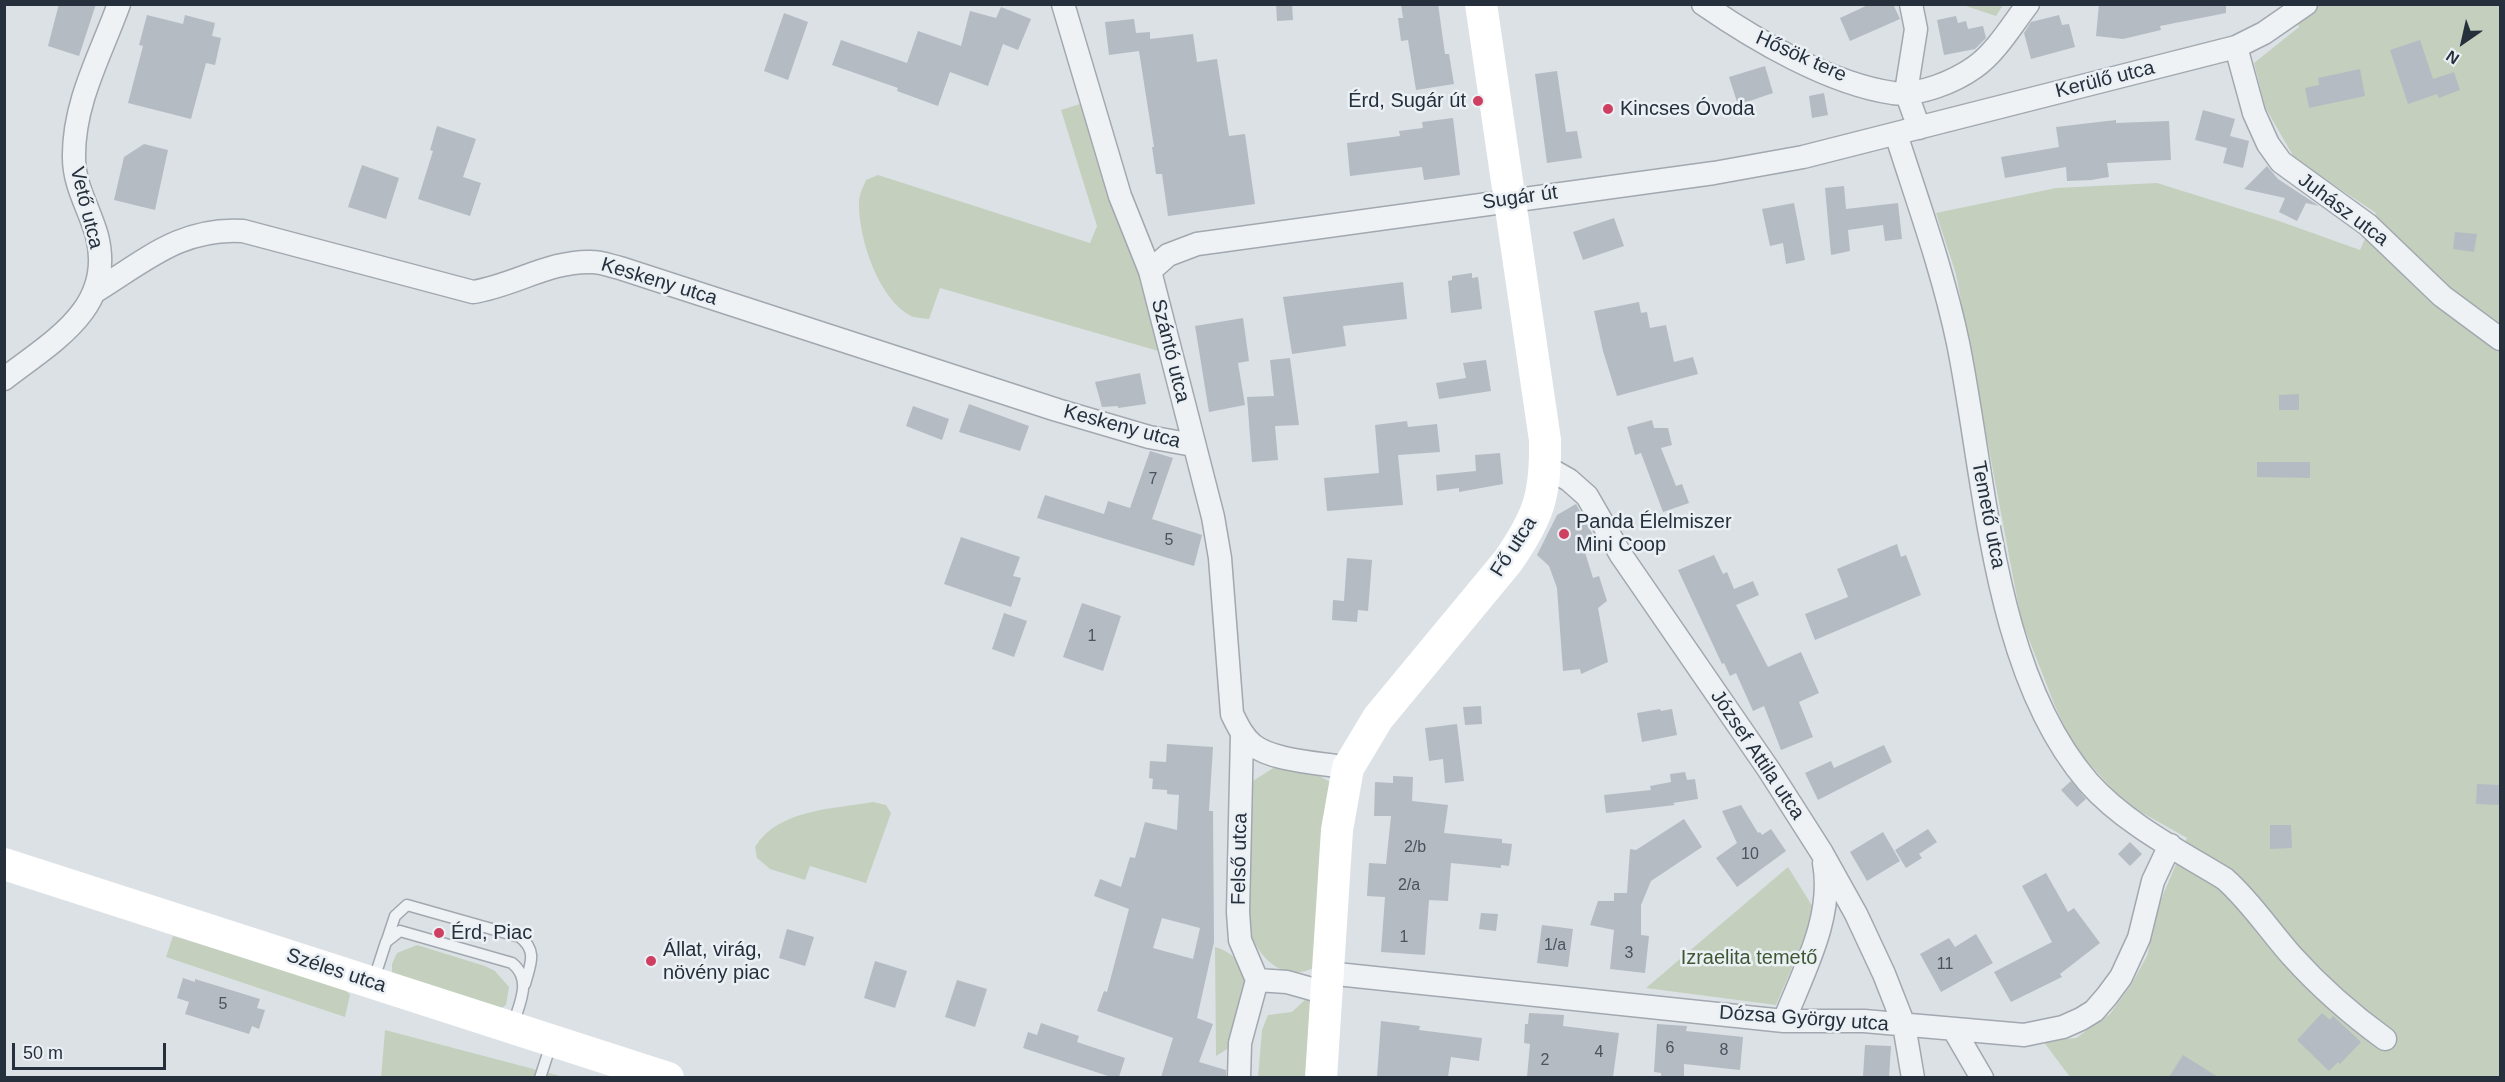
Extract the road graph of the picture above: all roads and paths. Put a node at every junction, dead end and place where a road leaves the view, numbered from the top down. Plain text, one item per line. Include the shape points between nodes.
1 (119, 4) edge
2 (1064, 4) edge
3 (1481, 4) edge
4 (1703, 4) edge
5 (1911, 4) edge
6 (2028, 4) edge
7 (2306, 4) edge
8 (2236, 47) junction
9 (1906, 93) junction
10 (1919, 128) junction
11 (1896, 134) junction
12 (1511, 199) junction
13 (1150, 271) junction
14 (96, 291) junction
15 (2500, 339) edge
16 (4, 379) edge
17 (1193, 445) junction
18 (1546, 467) junction
19 (1242, 734) junction
20 (1348, 768) junction
21 (2170, 845) junction
22 (1822, 853) junction
23 (4, 864) edge
24 (386, 942) junction
25 (1257, 980) junction
26 (373, 983) junction
27 (1327, 983) junction
28 (524, 985) junction
29 (1784, 1021) junction
30 (1904, 1025) junction
31 (512, 1028) junction
32 (1954, 1030) junction
33 (2385, 1039) dead end
34 (552, 1041) junction
35 (540, 1077) edge
36 (668, 1077) edge
37 (1239, 1077) edge
38 (1321, 1077) edge
39 (1913, 1077) edge
40 (1983, 1077) edge

1 - 14 street, Vető utca via 93,67 74,158 78,185 98,238 100,268
2 - 13 street, Szántó utca via 1120,196
3 - 12 street, Fő utca
4 - 9 street, Hősök tere via 1783,53 1829,73 1893,93
5 - 9 street via 1916,29
6 - 9 street via 1976,66 1927,89
7 - 8 street, Kerülő utca
8 - 10 street, Kerülő utca
8 - 15 street, Juhász utca via 2254,113 2281,162 2368,225 2442,296
9 - 10 street
10 - 11 street, Kerülő utca
11 - 12 street, Sugár út via 1803,157 1713,173
11 - 21 street, Temető utca via 1944,281 2002,590 2041,708 2087,781 2105,800
12 - 13 street, Sugár út via 1197,244 1168,255
12 - 18 street, Fő utca
13 - 17 street, Szántó utca
14 - 16 street, Vető utca via 84,314
14 - 17 street, Keskeny utca via 172,244 196,233 218,229 243,231 473,292 495,289 518,278 572,263 593,262 1057,410 1149,437
17 - 19 street, Szántó utca via 1213,517 1221,568 1232,714
18 - 20 street, Fő utca via 1540,506 1526,535 1378,718
18 - 22 street, József Attila utca via 1587,496 1628,564
19 - 20 street via 1269,754
19 - 25 street, Felső utca via 1239,930
20 - 27 street, Fő utca via 1337,830
21 - 32 street, Dózsa György utca via 2153,881 2132,956 2094,1011 2063,1027 2024,1035
21 - 33 street, Temető utca via 2242,894 2294,958
22 - 29 street via 1826,876 1823,913
22 - 30 street, József Attila utca via 1861,924
23 - 26 street, Széles utca
24 - 26 lane
24 - 28 lane via 400,931 408,932 512,963 523,976
24 - 28 lane via 395,916 407,905 520,937 531,950 532,959
25 - 27 street
25 - 37 street via 1240,1043
26 - 31 street, Széles utca
27 - 29 street, Dózsa György utca
27 - 38 street
28 - 31 lane
29 - 30 street, Dózsa György utca
30 - 32 street, Dózsa György utca
30 - 39 street, József Attila utca
31 - 34 street, Széles utca
32 - 40 street
34 - 35 lane
34 - 36 street, Széles utca

